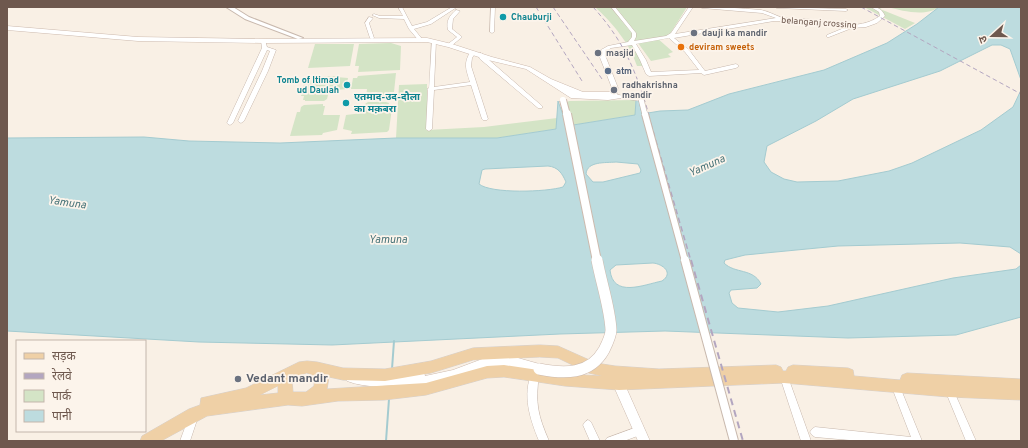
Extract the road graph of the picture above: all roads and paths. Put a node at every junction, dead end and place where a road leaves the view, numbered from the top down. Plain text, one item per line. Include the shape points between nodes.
1 (229, 7) edge
2 (400, 7) edge
3 (493, 7) edge
4 (614, 7) edge
5 (691, 7) edge
6 (702, 7) edge
7 (777, 7) edge
8 (873, 7) edge
9 (457, 9) edge
10 (750, 9) edge
11 (846, 10) dead end
12 (406, 18) junction
13 (784, 19) junction
14 (7, 26) edge
15 (852, 26) junction
16 (411, 28) junction
17 (492, 32) dead end
18 (829, 36) dead end
19 (669, 37) junction
20 (300, 38) junction
21 (372, 38) junction
22 (403, 40) junction
23 (421, 40) junction
24 (263, 41) junction
25 (434, 41) junction
26 (632, 44) junction
27 (450, 45) junction
28 (265, 48) junction
29 (473, 52) junction
30 (481, 55) junction
31 (736, 66) dead end
32 (702, 71) junction
33 (474, 83) junction
34 (430, 89) junction
35 (567, 94) junction
36 (616, 95) junction
37 (540, 107) dead end
38 (485, 119) dead end
39 (241, 121) dead end
40 (230, 123) dead end
41 (428, 128) dead end
42 (317, 368) junction
43 (291, 372) junction
44 (537, 372) junction
45 (784, 377) junction
46 (617, 378) junction
47 (399, 383) junction
48 (384, 384) junction
49 (895, 385) junction
50 (1021, 385) edge
51 (949, 390) junction
52 (1021, 393) edge
53 (288, 398) junction
54 (310, 398) junction
55 (194, 414) junction
56 (588, 425) dead end
57 (815, 432) dead end
58 (642, 436) edge
59 (137, 441) edge
60 (147, 441) edge
61 (185, 441) edge
62 (544, 441) edge
63 (595, 441) edge
64 (610, 441) edge
65 (734, 441) edge
66 (806, 441) edge
67 (909, 441) edge
68 (917, 441) edge
69 (971, 441) edge

1 - 20 street via 247,18
2 - 12 street
3 - 17 street
4 - 26 street via 634,33
5 - 19 street
6 - 10 street
7 - 11 street
8 - 15 street, belanganj crossing via 883,16 869,25
9 - 16 street via 426,24
9 - 27 street via 448,23 450,30 460,37
10 - 13 street
12 - 16 street
12 - 21 street via 372,17 367,23
13 - 15 street, belanganj crossing
13 - 19 street, belanganj crossing
14 - 20 main road via 138,36
14 - 24 main road via 138,39
15 - 18 street
16 - 23 street
19 - 26 street, belanganj crossing
19 - 32 street via 686,51
20 - 21 main road
21 - 22 main road
22 - 23 main road
22 - 24 main road
23 - 25 main road
24 - 28 street
25 - 27 main road
25 - 34 street
26 - 32 street via 649,74
26 - 36 street, belanganj crossing via 602,51
27 - 29 main road
28 - 39 street via 273,50
28 - 40 street
29 - 30 main road
29 - 33 street via 468,62
30 - 35 main road via 528,68 560,84
30 - 37 street
31 - 32 street via 706,74
33 - 34 street
33 - 38 street
34 - 41 street
35 - 36 main road
35 - 44 main road, bridge via 571,128 612,331 607,347 596,361 583,370 565,374
36 - 65 street, bridge via 641,99
42 - 43 main road via 303,366
42 - 48 main road
42 - 54 main road via 321,372 322,383 320,389
43 - 53 main road via 283,388
43 - 59 main road via 248,394 193,408
44 - 46 main road via 565,380
44 - 47 main road via 488,372 426,389
44 - 47 main road via 518,363 501,362 470,368 454,375
44 - 62 street via 531,405
45 - 46 main road
45 - 49 main road
45 - 66 street
46 - 47 main road via 558,352 540,351 473,354 431,367
46 - 50 main road via 737,371 790,371
46 - 58 main road
47 - 48 main road
47 - 48 main road
48 - 54 main road
49 - 51 main road
49 - 68 street
51 - 52 main road
51 - 69 street
53 - 54 main road via 296,401
53 - 55 main road via 215,407
55 - 60 main road
55 - 61 street
56 - 63 street
57 - 67 street
58 - 64 street

